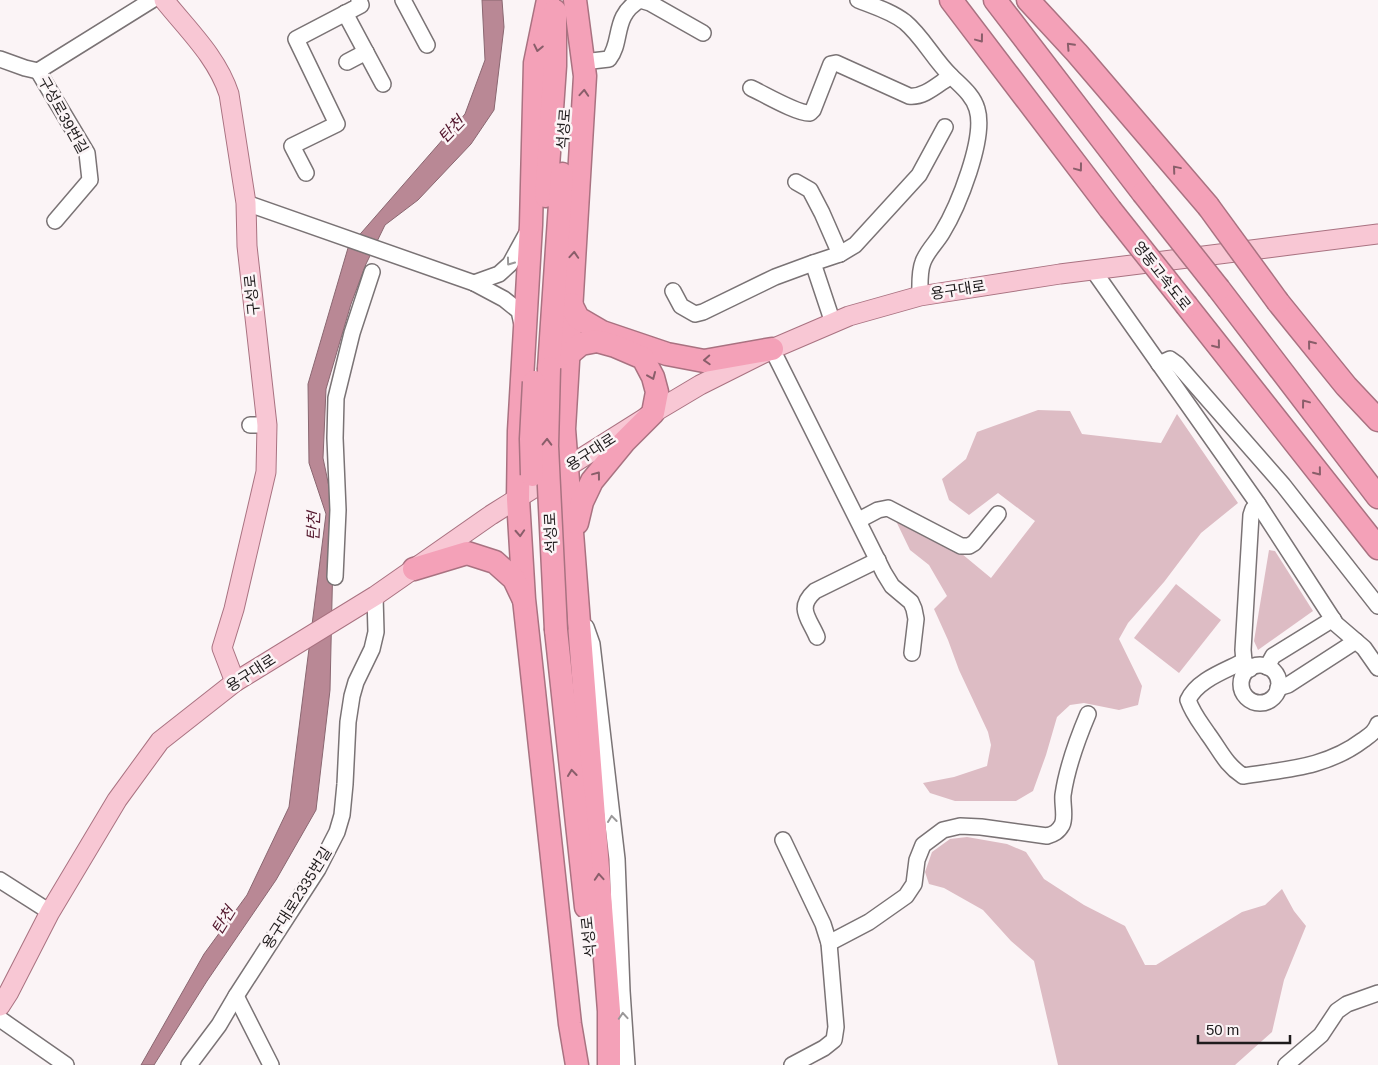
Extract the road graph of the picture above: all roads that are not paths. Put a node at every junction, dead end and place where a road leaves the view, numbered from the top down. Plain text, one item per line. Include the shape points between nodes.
1 (152, 0) edge
2 (164, 0) edge
3 (359, 0) edge
4 (403, 0) edge
5 (548, 0) edge
6 (555, 0) edge
7 (569, 0) edge
8 (575, 0) edge
9 (858, 0) edge
10 (951, 0) edge
11 (995, 0) edge
12 (1028, 0) edge
13 (345, 14) junction
14 (702, 33) dead end
15 (427, 45) dead end
16 (366, 52) junction
17 (0, 59) edge
18 (347, 62) dead end
19 (583, 62) junction
20 (38, 71) junction
21 (951, 76) junction
22 (383, 84) dead end
23 (751, 88) dead end
24 (946, 127) dead end
25 (306, 173) dead end
26 (796, 182) dead end
27 (246, 203) junction
28 (55, 221) dead end
29 (531, 225) junction
30 (1378, 234) edge
31 (840, 254) junction
32 (813, 263) junction
33 (1093, 270) junction
34 (372, 272) dead end
35 (474, 284) junction
36 (672, 291) dead end
37 (920, 296) junction
38 (571, 304) junction
39 (833, 323) junction
40 (525, 334) junction
41 (772, 349) junction
42 (569, 354) junction
43 (1159, 364) junction
44 (535, 374) junction
45 (567, 388) junction
46 (653, 413) junction
47 (1378, 420) edge
48 (568, 467) junction
49 (1378, 497) edge
50 (518, 499) junction
51 (1258, 504) junction
52 (998, 514) dead end
53 (859, 520) junction
54 (1359, 524) junction
55 (1378, 548) edge
56 (574, 554) junction
57 (1378, 554) edge
58 (878, 560) junction
59 (414, 569) junction
60 (335, 577) dead end
61 (375, 596) junction
62 (524, 599) junction
63 (578, 606) junction
64 (1378, 606) edge
65 (1333, 619) junction
66 (549, 630) junction
67 (818, 637) dead end
68 (1356, 641) junction
69 (912, 653) dead end
70 (1247, 665) junction
71 (1267, 667) junction
72 (1378, 668) edge
73 (235, 682) junction
74 (1278, 688) junction
75 (1088, 714) dead end
76 (1378, 724) edge
77 (784, 840) dead end
78 (0, 880) edge
79 (50, 912) junction
80 (829, 943) junction
81 (1378, 994) edge
82 (3, 995) edge
83 (236, 996) junction
84 (609, 1011) junction
85 (0, 1019) edge
86 (570, 1024) junction
87 (66, 1065) edge
88 (189, 1065) edge
89 (271, 1065) edge
90 (572, 1065) edge
91 (577, 1065) edge
92 (583, 1065) edge
93 (603, 1065) edge
94 (610, 1065) edge
95 (614, 1065) edge
96 (627, 1065) edge
97 (792, 1065) edge
98 (1286, 1065) edge

1 - 20 street, 구성로39번길
2 - 27 main road, 구성로 via 224,77
3 - 13 street via 362,5
4 - 15 street
5 -> 29 highway via 535,63
6 - 44 highway, 석성로 via 555,66
7 - 44 highway, 석성로 via 568,79
8 - 19 highway
9 - 21 street via 904,21
10 -> 54 highway, 영동고속도로, bridge via 1110,209
49 -> 11 highway, bridge
47 -> 12 highway, bridge via 1278,302 1208,206
13 - 16 street
13 - 25 street via 296,39 337,124 292,146
14 - 19 street via 650,2 640,0 626,12 609,59
16 - 18 street
16 - 22 street
17 - 20 street
38 -> 19 highway via 585,76
20 - 28 street, 구성로39번길 via 88,153 90,180
21 - 23 street via 916,97 833,63 810,113
21 - 37 street via 970,95 980,122 961,192 942,232 922,262
24 - 31 street via 919,175 855,245
26 - 31 street via 810,190
27 - 35 street
27 - 73 main road, 구성로 via 259,425 266,472 222,648
29 -> 35 street via 510,264 499,274
29 - 40 highway
30 - 33 main road, 용구대로
31 - 32 street
32 - 36 street via 695,314 682,306
32 - 39 street
33 - 37 main road, 용구대로
33 - 43 street
34 - 60 street via 336,398 338,510
35 - 40 street via 504,298 518,311
37 - 39 main road, 용구대로
41 -> 38 highway via 704,361 667,354 602,332 578,318
38 - 42 highway
39 - 41 main road, 용구대로
40 - 44 highway
41 - 46 main road, 용구대로
41 - 53 street
42 - 45 highway
42 -> 46 highway via 581,344 597,341 643,358 657,392
43 - 51 street
43 - 64 street via 1170,359 1177,364 1283,485
44 - 45 highway via 529,402 534,406 542,407 556,401
44 - 50 highway via 519,431
44 - 66 highway, 석성로, bridge via 546,446
45 - 48 highway via 564,429
46 - 48 main road, 용구대로
56 -> 46 highway via 576,526 582,502 592,482 624,442
48 - 50 main road, 용구대로
48 - 56 highway
50 - 59 main road, 용구대로
50 -> 62 highway
51 - 65 street
51 - 70 street via 1253,509 1251,522 1243,650
52 - 53 street via 969,546 960,546 888,508
53 - 58 street
54 - 55 highway, 영동고속도로
54 - 57 highway
56 - 63 highway
58 - 67 street via 815,591 805,602 804,608
58 - 69 street via 892,586 911,602 914,609
59 - 61 main road, 용구대로
59 - 62 highway via 467,553 495,562 514,579
61 - 73 main road, 용구대로
61 - 83 street, 용구대로2335번길 via 376,632 372,650 352,696 344,800 337,832 318,869
62 - 63 highway via 534,582 544,582 563,589
62 - 86 highway
84 -> 63 highway
96 -> 63 street via 617,859 592,644
65 - 68 street
65 - 71 street via 1273,656
66 - 92 highway, 석성로
93 -> 66 highway, 석성로
68 - 72 street
68 - 74 street via 1288,685
70 - 71 street
70 - 74 street via 1241,685 1250,700 1267,702
70 - 76 street via 1208,680 1192,691 1188,700 1193,714 1225,760 1243,776 1317,764 1352,749 1375,731
71 - 74 street via 1277,676
73 - 79 main road, 용구대로 via 160,741 117,800
75 - 80 street via 1068,771 1063,796 1063,824 1057,832 1047,836 960,826 943,830 924,845 917,860 914,884 906,896 869,922
77 - 80 street
78 - 79 street
79 - 82 main road, 용구대로
80 - 97 street via 836,1027 834,1040
81 - 98 street via 1346,1004 1337,1011 1321,1035
83 - 88 street, 용구대로2335번길
83 - 89 street
84 - 94 highway
84 - 95 street
85 - 87 street
86 - 90 street
86 - 91 highway

